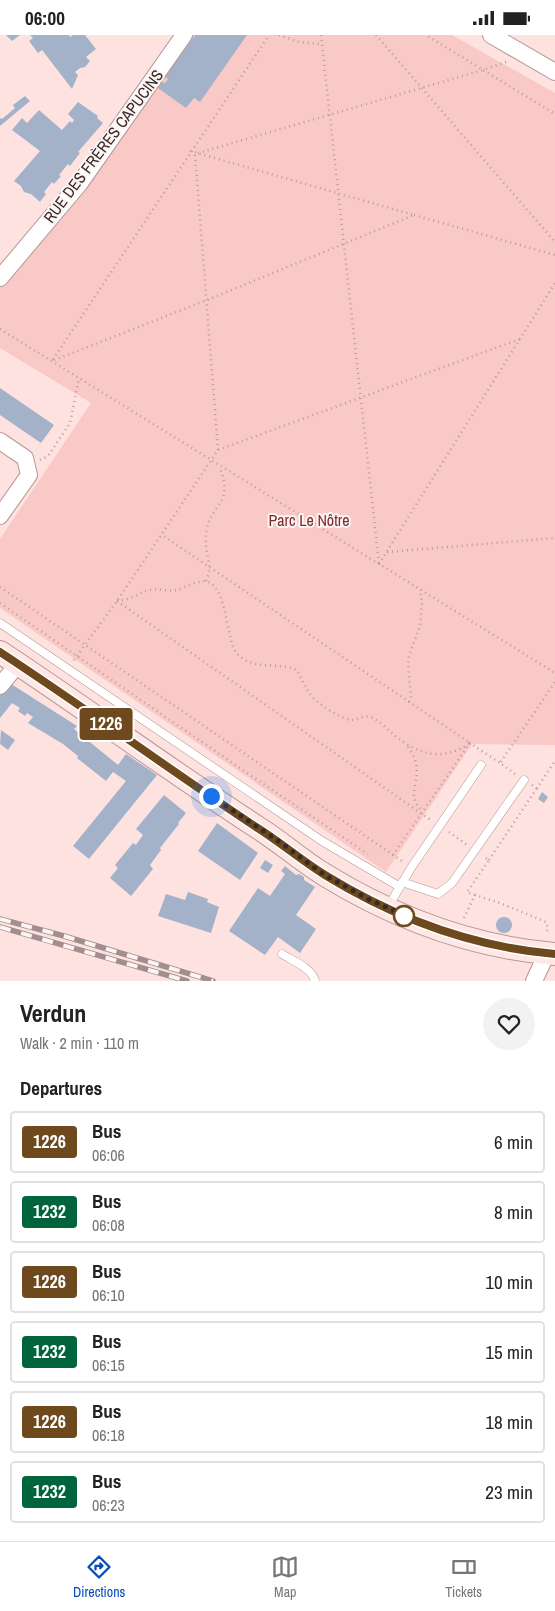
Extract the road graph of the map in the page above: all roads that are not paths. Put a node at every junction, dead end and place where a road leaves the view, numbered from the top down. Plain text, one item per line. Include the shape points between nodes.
1 (184, 35) edge
2 (491, 35) edge
3 (555, 73) edge
4 (0, 278) edge
5 (0, 441) edge
6 (0, 516) edge
7 (0, 623) edge
8 (9, 658) edge
9 (0, 686) edge
10 (481, 765) dead end
11 (524, 779) road end
12 (401, 884) junction
13 (387, 909) junction
14 (549, 948) edge
15 (282, 954) dead end
16 (315, 981) edge
17 (534, 981) edge

1 - 4 street, RUE DES FRÈRES CAPUCINS via 80,183
2 - 3 street
5 - 6 street via 25,458 29,475
7 - 12 lane via 322,841
8 - 9 street
8 - 13 main road via 323,874
10 - 12 lane
11 - 12 lane via 452,883 438,893
12 - 13 lane
13 - 14 main road via 486,943 528,951
14 - 17 street
15 - 16 lane via 308,970

